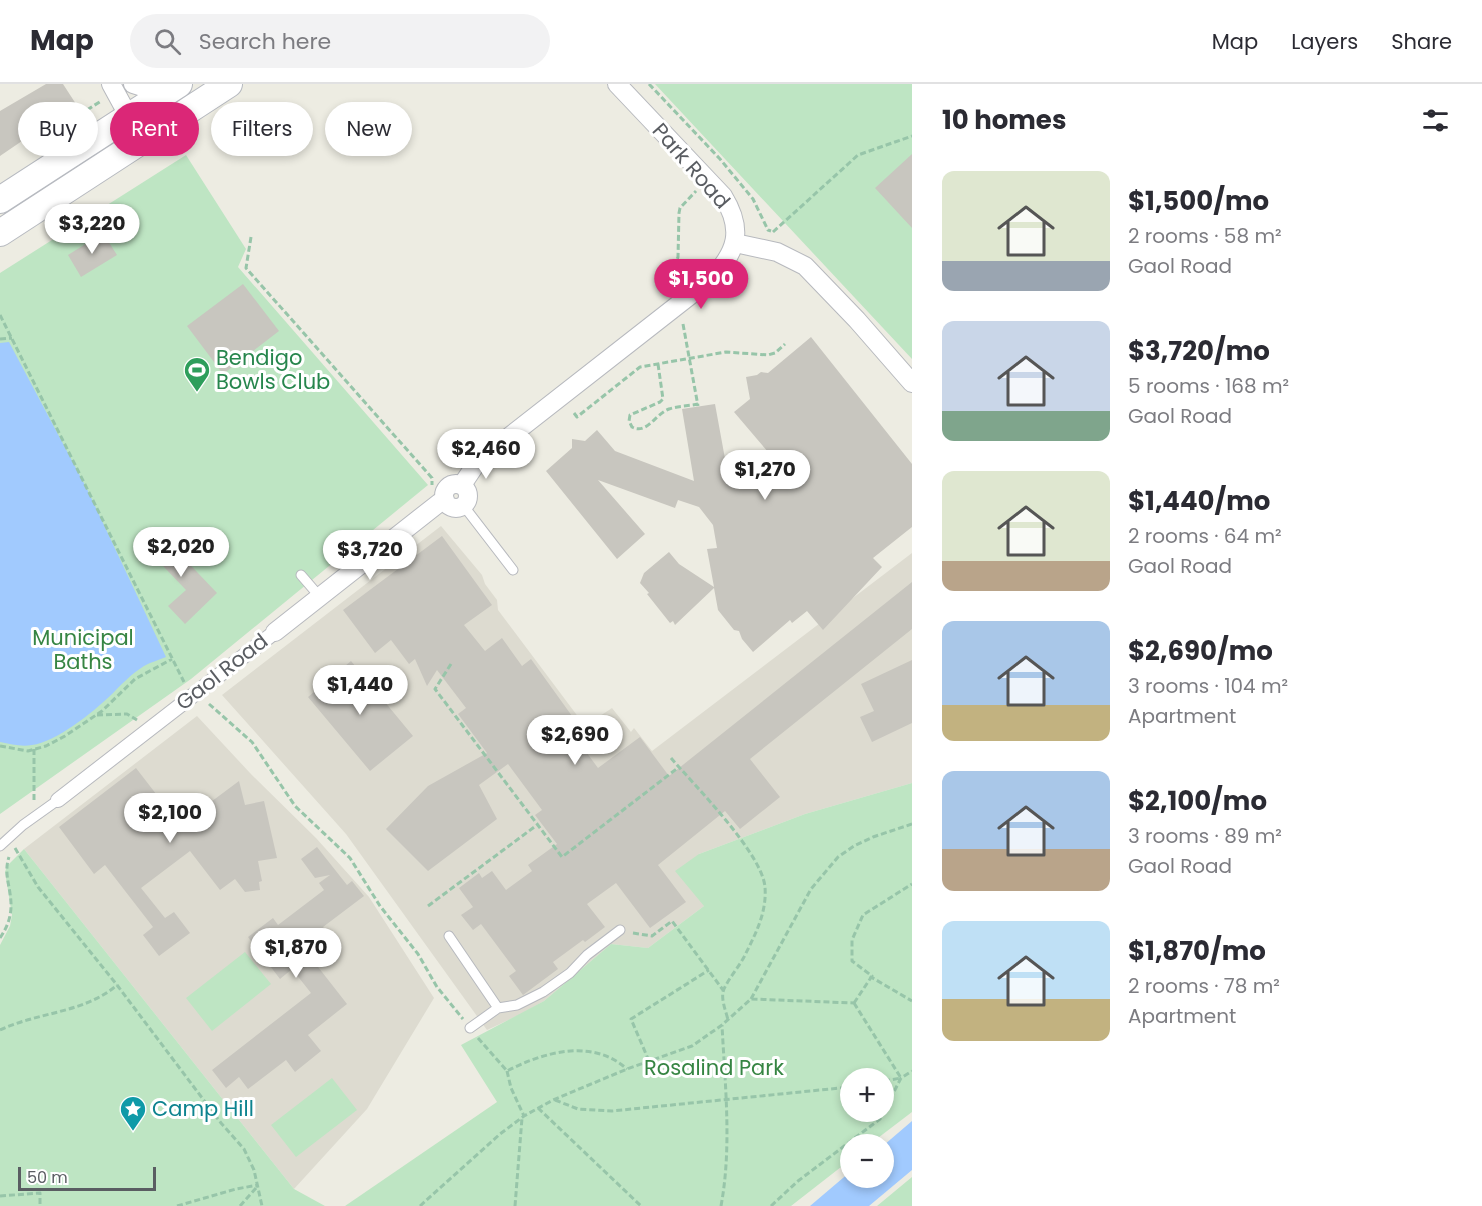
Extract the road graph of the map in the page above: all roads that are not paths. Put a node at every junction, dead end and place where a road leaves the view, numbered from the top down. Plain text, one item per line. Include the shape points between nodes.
1 (133, 84) edge
2 (207, 84) edge
3 (230, 84) edge
4 (617, 84) edge
5 (172, 89) edge
6 (152, 102) edge
7 (179, 102) edge
8 (110, 129) edge
9 (0, 200) edge
10 (0, 233) edge
11 (735, 243) junction
12 (912, 383) edge
13 (462, 485) junction
14 (445, 500) junction
15 (463, 505) junction
16 (513, 570) dead end
17 (301, 575) dead end
18 (320, 597) junction
19 (275, 632) joint
20 (58, 800) joint
21 (3, 843) edge
22 (620, 930) road end
23 (449, 936) dead end
24 (498, 1008) junction
25 (470, 1028) road end

1 - 5 street
2 - 7 main road
3 - 10 main road
4 - 11 street, Park Road via 731,209
5 - 6 main road
8 - 9 main road
11 - 12 street via 770,249 805,266
11 - 13 street via 729,259 711,279 486,455
13 - 14 street via 449,487
13 - 15 street via 468,495
14 - 15 street via 453,507
14 - 18 street, Gaol Road
15 - 16 lane
17 - 18 lane
18 - 19 street, Gaol Road
19 - 20 street, Gaol Road
20 - 21 lane, Gaol Road
22 - 24 lane via 543,993 517,1005
23 - 24 lane
24 - 25 lane

